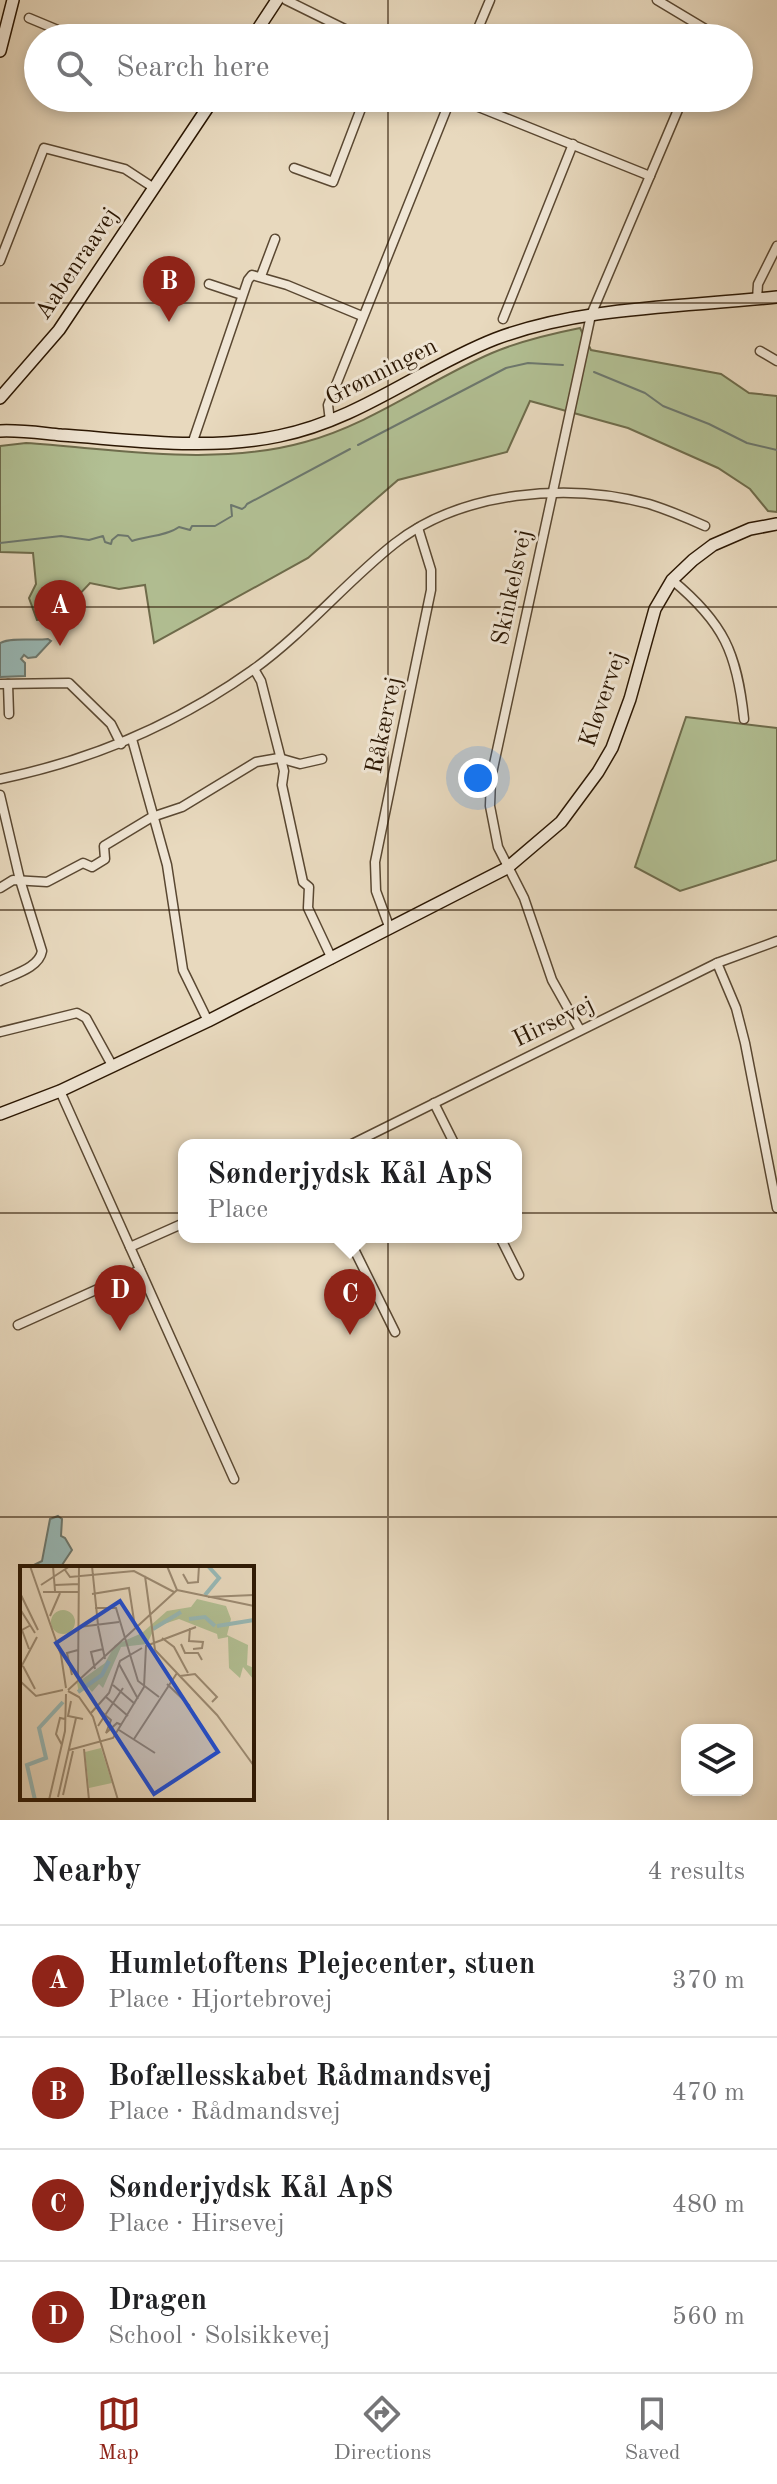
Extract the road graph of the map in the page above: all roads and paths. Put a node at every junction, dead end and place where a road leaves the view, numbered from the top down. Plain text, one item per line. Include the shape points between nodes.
1 (13, 0) edge
2 (277, 0) edge
3 (286, 0) edge
4 (490, 0) edge
5 (657, 0) edge
6 (677, 0) edge
7 (673, 10) junction
8 (29, 18) dead end
9 (43, 24) edge
10 (261, 24) edge
11 (335, 24) edge
12 (480, 24) edge
13 (697, 24) edge
14 (0, 51) edge
15 (205, 112) edge
16 (360, 112) edge
17 (445, 112) edge
18 (491, 112) edge
19 (677, 112) edge
20 (573, 144) junction
21 (294, 168) dead end
22 (650, 176) junction
23 (154, 188) junction
24 (275, 239) dead end
25 (777, 246) edge
26 (0, 261) edge
27 (261, 276) junction
28 (209, 284) dead end
29 (242, 295) junction
30 (777, 297) edge
31 (757, 299) junction
32 (591, 315) junction
33 (362, 316) junction
34 (503, 319) dead end
35 (760, 351) dead end
36 (777, 361) edge
37 (0, 398) edge
38 (330, 421) junction
39 (0, 431) edge
40 (192, 444) junction
41 (551, 495) junction
42 (777, 524) edge
43 (705, 526) dead end
44 (418, 528) junction
45 (672, 580) junction
46 (254, 669) junction
47 (4, 684) edge
48 (9, 714) dead end
49 (744, 719) dead end
50 (132, 739) junction
51 (121, 744) junction
52 (279, 758) junction
53 (322, 759) dead end
54 (0, 779) edge
55 (0, 795) edge
56 (152, 817) junction
57 (507, 868) junction
58 (20, 880) junction
59 (0, 888) edge
60 (390, 929) junction
61 (777, 941) edge
62 (332, 959) junction
63 (717, 963) junction
64 (0, 981) edge
65 (208, 1021) junction
66 (580, 1030) junction
67 (0, 1032) edge
68 (113, 1067) junction
69 (60, 1091) junction
70 (434, 1103) junction
71 (0, 1114) edge
72 (362, 1139) edge
73 (452, 1139) edge
74 (777, 1208) edge
75 (178, 1226) edge
76 (351, 1243) edge
77 (503, 1243) edge
78 (130, 1247) junction
79 (140, 1270) junction
80 (519, 1275) dead end
81 (18, 1325) dead end
82 (395, 1332) dead end
83 (234, 1479) dead end

1 - 14 street
2 - 10 street
3 - 11 street
4 - 12 street
5 - 7 street
6 - 7 street
7 - 13 street
8 - 9 street
15 - 23 street, Aabenraavej
16 - 21 street via 333,182
17 - 33 street
18 - 20 street
19 - 22 street, Skinkelsvej
20 - 22 street
20 - 34 street
22 - 32 street, Skinkelsvej
23 - 26 street via 125,169 44,148
23 - 37 street, Aabenraavej via 59,330
24 - 27 street
25 - 31 street via 758,284
27 - 29 street via 252,275
27 - 33 street
28 - 29 street
29 - 40 street
30 - 31 street, Grønningen
31 - 32 street, Grønningen
32 - 38 street, Grønningen via 496,339
32 - 41 street, Skinkelsvej
33 - 38 street via 328,405
35 - 36 street
38 - 40 street, Grønningen via 247,442
39 - 40 street, Grønningen
41 - 43 street via 615,497
41 - 44 street via 479,503
41 - 57 street, Skinkelsvej via 491,778 493,829
42 - 45 street, Kløvervej via 713,545
44 - 46 street
44 - 60 street, Råkærvej via 431,570 431,590 375,862 376,891
45 - 49 street via 722,633 734,660
45 - 57 street, Kløvervej via 655,609 612,748 561,822
46 - 50 street
46 - 52 street
47 - 48 street
47 - 51 street via 69,683 111,724
50 - 51 street
50 - 56 street
51 - 54 street
52 - 53 street via 300,764
52 - 56 street via 256,762 182,807
52 - 62 street via 303,882 309,887 308,908
55 - 58 street
56 - 58 street via 104,846 105,859 92,867 83,863 47,882
56 - 65 street via 167,865 183,970
57 - 60 street, Kløvervej
57 - 66 street, Skinkelsvej via 524,898 552,980
58 - 59 street
58 - 64 street via 42,956
60 - 62 street, Kløvervej
61 - 63 street, Hirsevej
62 - 65 street, Kløvervej
63 - 66 street, Hirsevej
63 - 74 street via 745,1043
65 - 68 street, Kløvervej
66 - 70 street, Hirsevej
67 - 68 street via 77,1013 86,1018
68 - 69 street, Kløvervej
69 - 71 street, Kløvervej
69 - 78 street
70 - 72 street, Hirsevej
70 - 73 street
75 - 78 street
76 - 82 street
77 - 80 street
78 - 79 street
79 - 81 street
79 - 83 street

